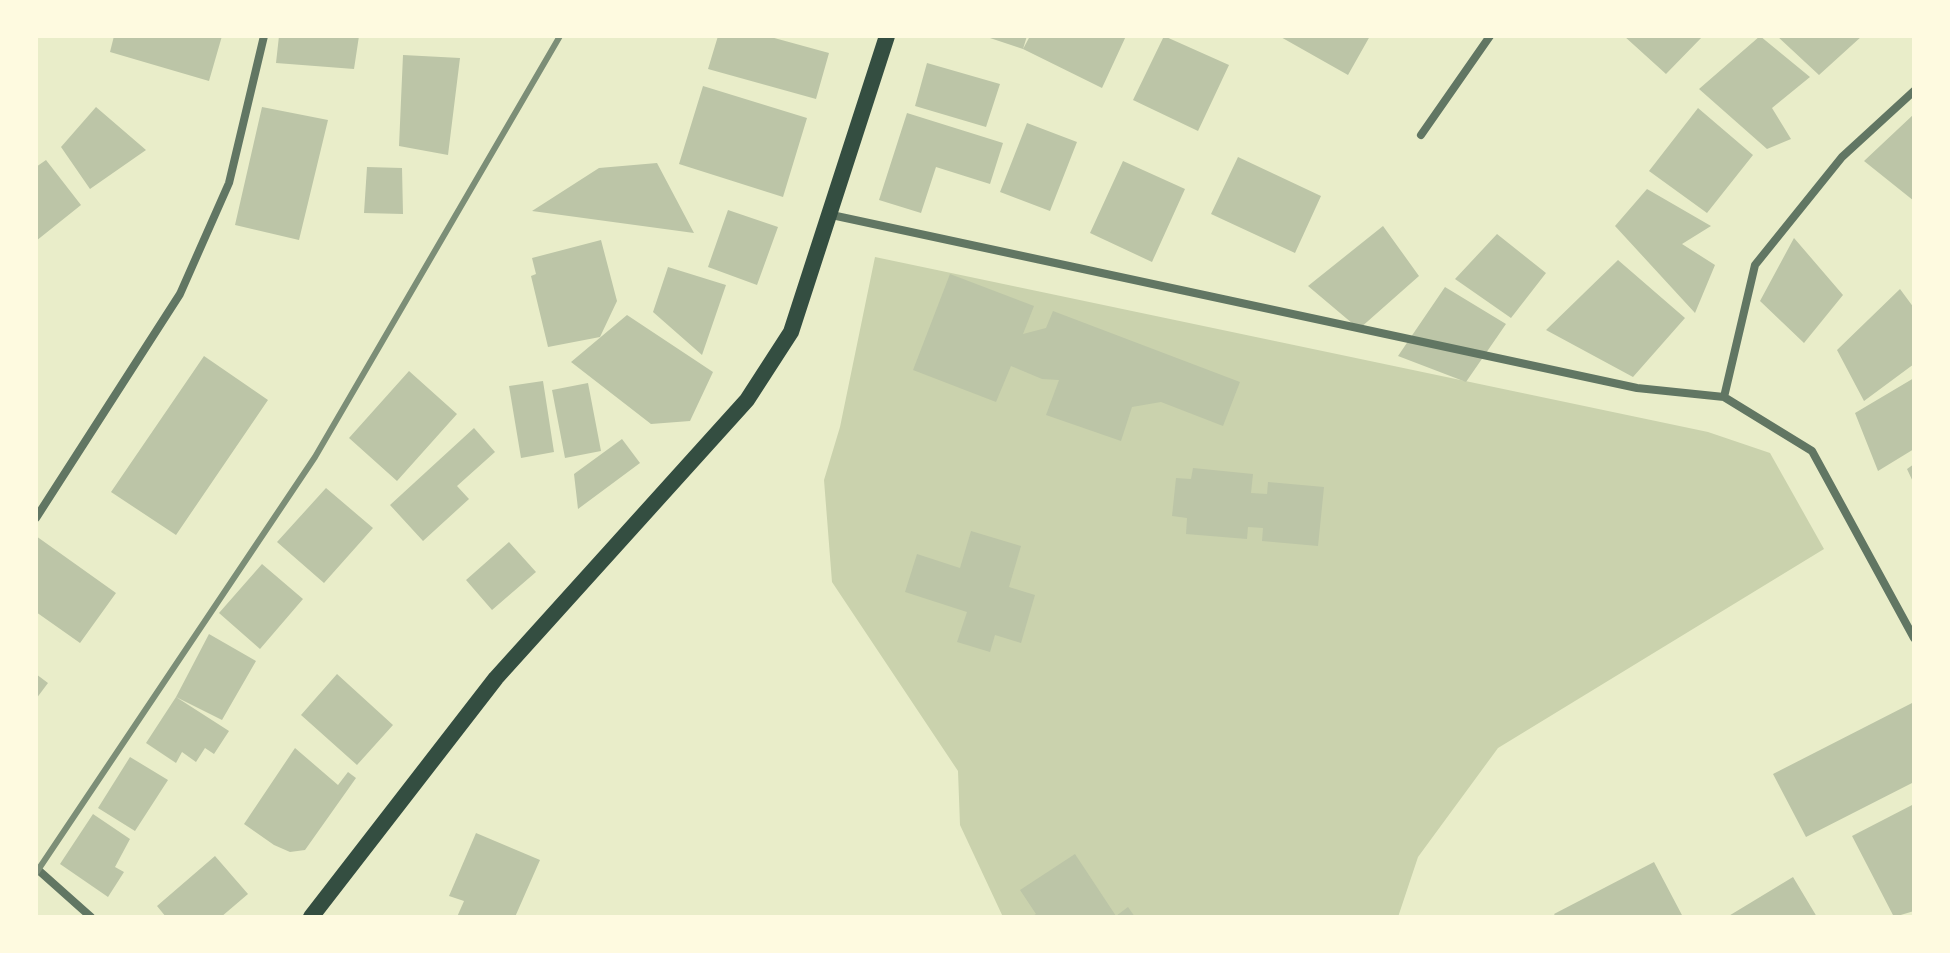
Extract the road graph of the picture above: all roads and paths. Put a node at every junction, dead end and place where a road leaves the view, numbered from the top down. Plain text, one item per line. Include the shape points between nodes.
1 (264, 36) edge
2 (887, 36) edge
3 (1490, 36) edge
4 (1914, 91) edge
5 (1421, 135) dead end
6 (827, 214) junction
7 (1724, 397) junction
8 (36, 518) edge
9 (1914, 638) edge
10 (36, 868) edge
11 (91, 917) edge
12 (311, 917) edge

1 - 8 street via 229,183 180,294
2 - 6 main road
3 - 5 street
4 - 7 street via 1842,157 1755,265
6 - 7 street via 1637,388
6 - 12 main road via 791,332 747,400 496,678
7 - 9 street via 1812,451
10 - 11 street

